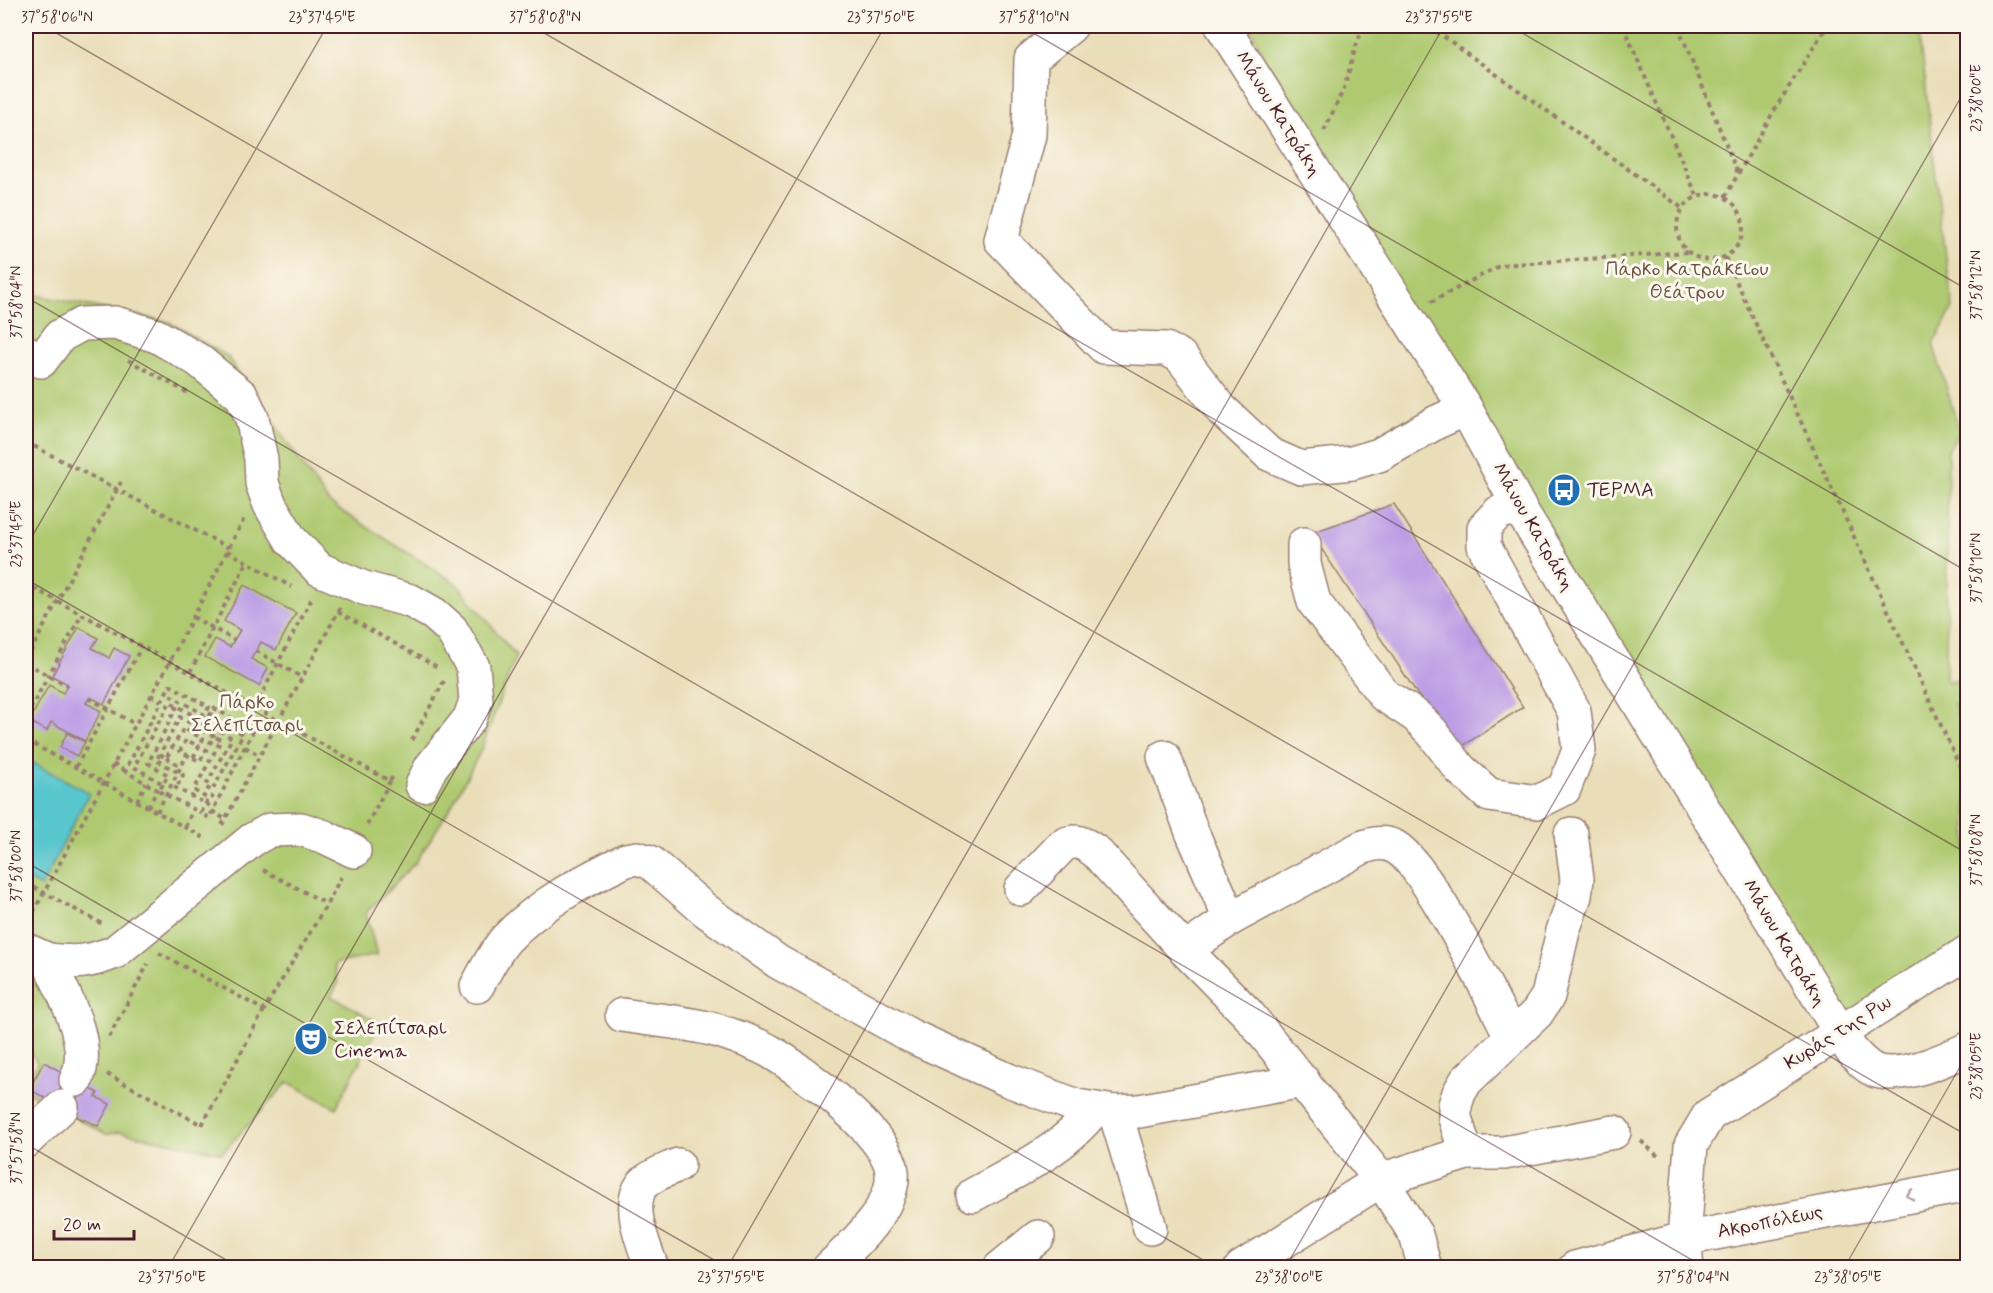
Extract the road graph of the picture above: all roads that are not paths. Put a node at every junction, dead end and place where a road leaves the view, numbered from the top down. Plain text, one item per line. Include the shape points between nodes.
1 (1071, 26) edge
2 (1222, 26) edge
3 (26, 352) edge
4 (1466, 409) junction
5 (1519, 507) junction
6 (1304, 544) dead end
7 (1164, 757) dead end
8 (409, 778) road end
9 (1571, 834) dead end
10 (354, 851) road end
11 (1022, 889) dead end
12 (1230, 920) junction
13 (1185, 950) junction
14 (1968, 952) edge
15 (37, 955) edge
16 (477, 986) dead end
17 (622, 1015) dead end
18 (1839, 1033) junction
19 (1511, 1036) junction
20 (1968, 1049) edge
21 (1303, 1081) junction
22 (1105, 1111) junction
23 (1614, 1132) road end
24 (26, 1141) edge
25 (1466, 1153) junction
26 (678, 1165) dead end
27 (1381, 1180) junction
28 (1968, 1185) edge
29 (974, 1195) dead end
30 (1150, 1228) dead end
31 (1038, 1237) dead end
32 (1686, 1253) edge
33 (652, 1268) edge
34 (829, 1268) edge
35 (1000, 1268) edge
36 (1241, 1268) edge
37 (1425, 1268) edge
38 (1575, 1268) edge

1 - 4 street via 1031,59 1029,135 1001,240 1104,347 1166,349 1180,356 1222,410 1269,454 1301,468 1352,463 1379,455
2 - 4 street, Μάνου Κατράκη
3 - 8 street via 41,361 60,336 82,324 116,323 157,336 198,360 242,396 252,418 262,483 291,540 319,569 411,601 434,614 451,629 473,667 476,700 470,718 431,767
4 - 5 street, Μάνου Κατράκη
5 - 6 street via 1498,513 1491,520 1484,528 1484,546 1574,711 1579,750 1564,789 1538,802 1490,795 1460,769 1416,716 1384,695 1314,602 1304,564
5 - 18 street, Μάνου Κατράκη
7 - 12 street
9 - 19 street via 1575,896 1548,996 1537,1013
10 - 15 street via 301,829 270,830 234,854 115,951 79,963
11 - 13 street via 1062,846 1079,841 1096,852
12 - 13 street
12 - 19 street via 1361,848 1376,843 1392,846 1406,855 1424,879
13 - 21 street via 1248,1014
14 - 18 street, Κυράς της Ρω
15 - 24 street via 82,1046 78,1078
16 - 22 street via 506,939 547,903 626,860 637,858 656,867 705,910 778,962 911,1036 1008,1080 1077,1106
17 - 34 street via 722,1032 769,1051 855,1116 876,1139 888,1156 892,1173 888,1195 876,1218
18 - 20 street, Μάνου Κατράκη via 1860,1061 1877,1071 1927,1067
18 - 32 street, Κυράς της Ρω via 1709,1115 1691,1146
19 - 25 street via 1459,1093 1455,1118
21 - 22 street via 1139,1111
21 - 27 street
22 - 29 street via 1041,1158
22 - 30 street
23 - 25 street via 1504,1153
25 - 27 street
26 - 33 street via 657,1174 637,1192 636,1215
27 - 36 street
27 - 37 street via 1416,1235
28 -> 32 street, Ακροπόλεως
31 - 35 street
32 - 38 street, Ακροπόλεως

